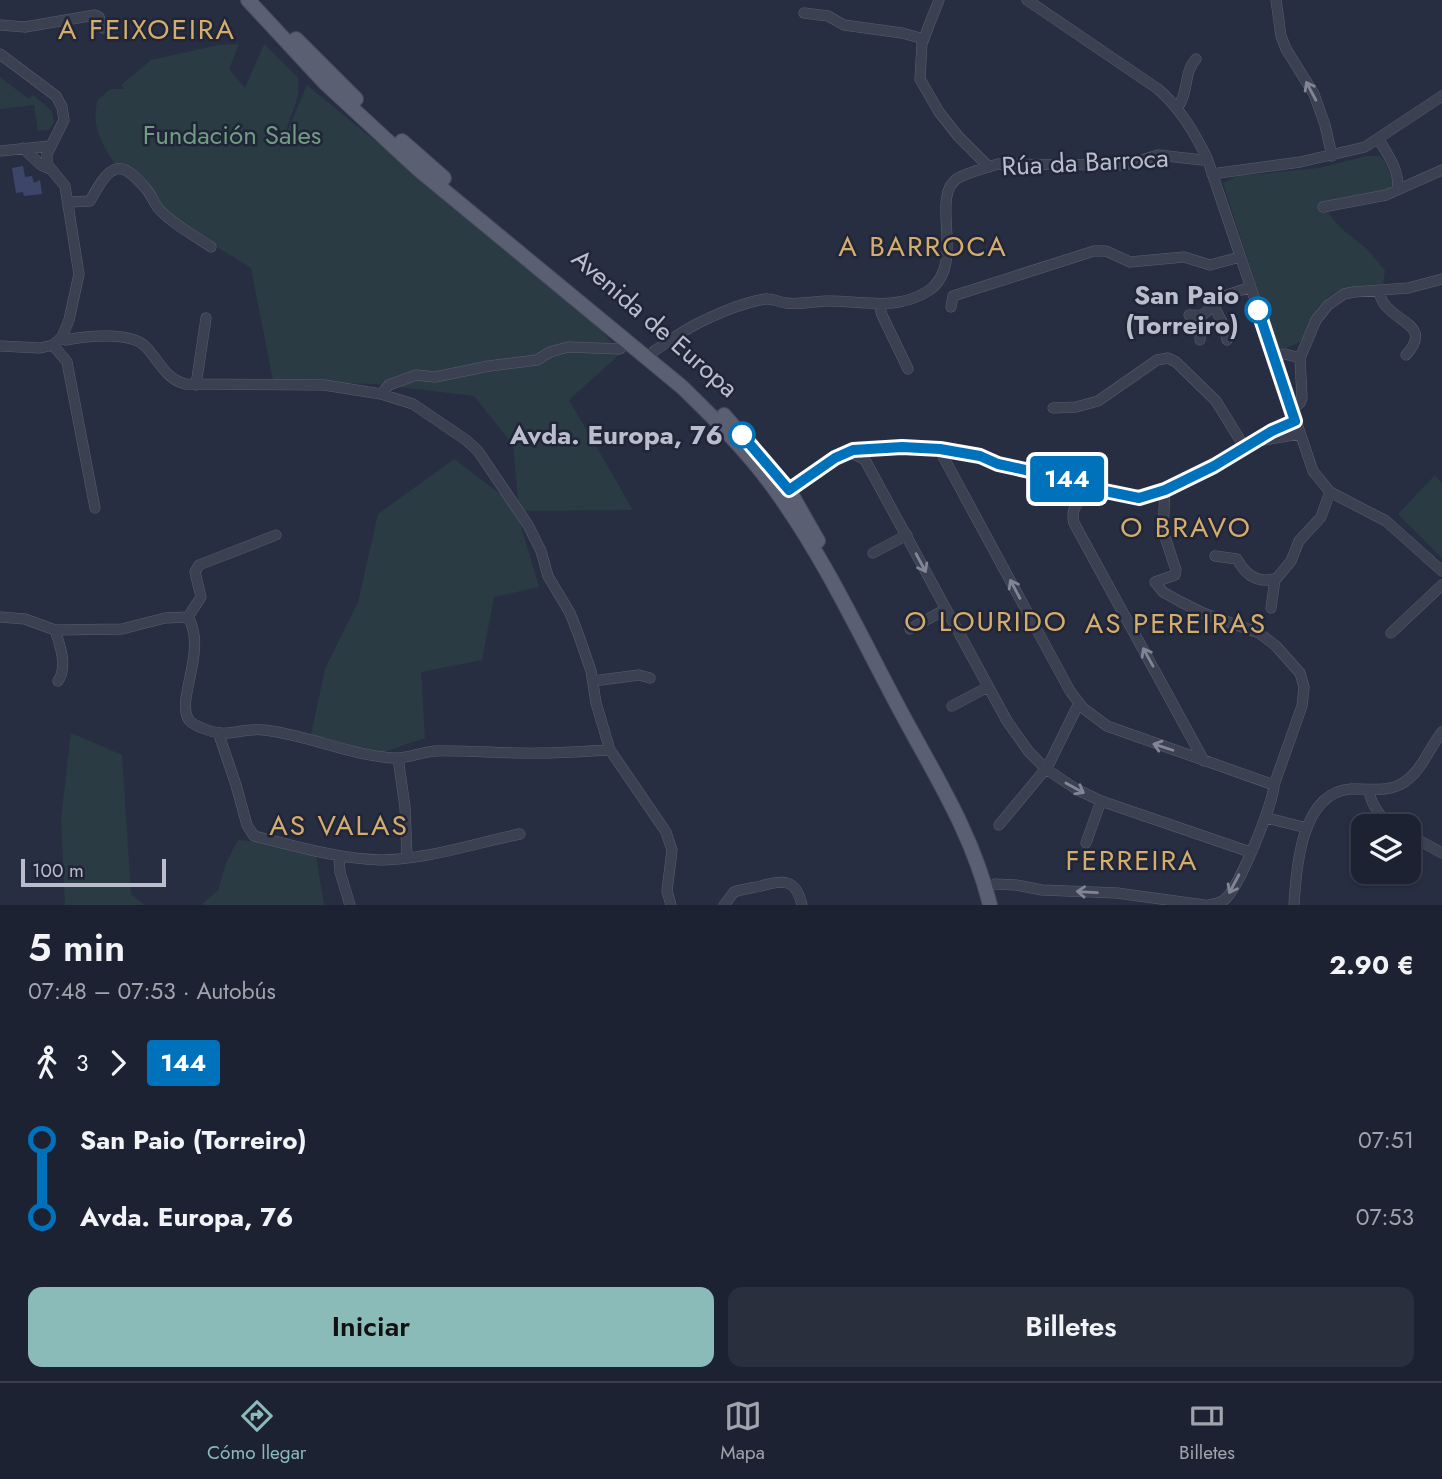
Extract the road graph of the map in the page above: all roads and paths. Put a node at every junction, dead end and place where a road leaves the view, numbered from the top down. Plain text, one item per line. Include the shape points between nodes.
1 (248, 0) edge
2 (260, 0) edge
3 (939, 0) edge
4 (1027, 0) edge
5 (1276, 0) edge
6 (804, 13) dead end
7 (0, 25) edge
8 (103, 28) dead end
9 (924, 39) junction
10 (0, 54) edge
11 (1196, 59) dead end
12 (1442, 96) edge
13 (1177, 108) junction
14 (1379, 140) junction
15 (23, 148) junction
16 (48, 150) junction
17 (0, 151) edge
18 (1332, 156) junction
19 (1206, 158) junction
20 (989, 167) junction
21 (50, 169) junction
22 (1442, 170) edge
23 (1212, 174) junction
24 (1397, 189) junction
25 (68, 202) junction
26 (1323, 207) dead end
27 (211, 247) dead end
28 (1240, 257) junction
29 (1442, 279) edge
30 (1250, 287) junction
31 (1378, 290) junction
32 (879, 304) junction
33 (1214, 306) junction
34 (951, 307) dead end
35 (1189, 315) dead end
36 (1201, 316) junction
37 (206, 318) dead end
38 (62, 337) junction
39 (627, 340) junction
40 (1200, 340) dead end
41 (1227, 340) dead end
42 (53, 345) junction
43 (0, 346) edge
44 (654, 351) junction
45 (1406, 355) dead end
46 (1274, 357) junction
47 (1300, 358) junction
48 (908, 369) dead end
49 (195, 385) junction
50 (382, 394) junction
51 (1053, 408) dead end
52 (1291, 410) junction
53 (1295, 421) junction
54 (1300, 434) junction
55 (1257, 441) junction
56 (876, 448) junction
57 (1245, 448) junction
58 (940, 449) junction
59 (846, 453) junction
60 (865, 460) junction
61 (1075, 481) junction
62 (789, 490) junction
63 (1100, 490) junction
64 (1165, 490) junction
65 (1330, 492) junction
66 (1079, 501) junction
67 (95, 508) dead end
68 (276, 535) dead end
69 (906, 535) junction
70 (873, 553) dead end
71 (1215, 556) dead end
72 (1442, 571) edge
73 (1275, 579) junction
74 (1442, 585) edge
75 (946, 608) junction
76 (1270, 608) dead end
77 (0, 617) edge
78 (188, 617) junction
79 (910, 629) dead end
80 (55, 630) junction
81 (1391, 633) dead end
82 (650, 678) dead end
83 (58, 681) dead end
84 (593, 681) junction
85 (988, 687) junction
86 (1079, 704) junction
87 (952, 706) dead end
88 (1442, 732) edge
89 (219, 735) junction
90 (610, 750) junction
91 (398, 758) junction
92 (1204, 761) junction
93 (1046, 769) junction
94 (1274, 785) junction
95 (1368, 791) junction
96 (1101, 801) junction
97 (1381, 814) edge
98 (1267, 818) junction
99 (999, 825) dead end
100 (1307, 828) junction
101 (520, 834) dead end
102 (1421, 842) edge
103 (1086, 843) dead end
104 (1250, 852) junction
105 (1442, 853) edge
106 (339, 857) junction
107 (407, 857) junction
108 (995, 884) junction
109 (350, 905) edge
110 (671, 905) edge
111 (724, 905) edge
112 (802, 905) edge
113 (990, 905) edge
114 (999, 905) edge
115 (1206, 905) edge
116 (1294, 905) edge

1 - 39 main road, Avenida de Europa via 325,83 418,169
2 - 44 main road, Avenida de Europa via 410,149
3 - 9 street
4 - 13 street via 1135,72
18 -> 5 street via 1314,94 1281,36
6 - 9 street
7 - 8 street via 24,27 95,15
9 - 20 street via 919,70 922,82 939,112
10 - 16 street via 60,101 64,120
11 - 13 street
12 - 14 street
13 - 19 street
14 - 18 street
14 - 24 street via 1396,174
15 - 16 street
15 - 17 street
15 - 21 street
16 - 21 street
18 - 23 street
19 - 20 street, Rúa da Barroca via 1158,155 1125,165
19 - 23 street
20 - 32 street, Rúa da Barroca via 956,179 949,188 943,276 929,291 906,302
21 - 25 street via 65,186
22 - 24 street
23 - 28 street
24 - 26 street via 1363,201
25 - 27 street via 90,201 104,176 112,169 122,169 147,190 159,209
25 - 38 street via 79,284
28 - 30 street
28 - 34 street via 1210,265 1184,257 1130,262 1101,249 953,296
29 - 31 street
30 - 33 street
30 - 46 street
31 - 45 street via 1387,308 1412,328 1415,345
31 - 47 street via 1344,294 1328,305 1316,320
32 - 44 street, Rúa da Barroca via 787,303 770,298 748,302 681,332
32 - 48 street
33 - 36 street
33 - 41 street
35 - 36 street
36 - 40 street
37 - 49 street
38 - 42 street
38 - 49 street via 137,340 176,382
39 - 50 street, Avenida de Europa via 620,349 568,347 537,360 435,377 416,375 389,385
39 - 113 main road, Avenida de Europa via 716,420 777,492 957,815
42 - 43 street
42 - 67 street via 67,362
44 - 62 main road, Avenida de Europa via 722,413
46 - 47 street
46 - 52 street
47 - 52 street via 1302,398
49 - 50 street via 324,385
50 - 84 street via 413,404 478,451 541,551 548,576 570,614
51 - 57 street via 1098,401 1157,360 1168,358 1216,401
52 - 53 street
53 - 54 street
53 - 55 street
54 - 55 street
54 - 65 street via 1313,471
55 - 57 street
56 - 58 street
56 - 59 street
56 - 60 street
57 - 64 street
58 - 61 street
86 -> 58 street
59 - 60 street
59 - 62 street
60 - 69 street
61 - 63 street
61 - 66 street
62 - 108 main road, Avenida de Europa via 981,844
63 - 64 street via 1139,498
63 - 66 street
64 - 94 street via 1163,531 1176,570 1175,575 1155,582 1181,602 1259,633 1300,673 1302,706
65 - 72 street via 1386,521
65 - 73 street via 1321,517
92 -> 66 street via 1074,523
68 - 78 street via 199,565 195,572 201,597
69 - 70 street
69 -> 75 street
71 - 73 street via 1237,559 1252,578
73 - 76 street
74 - 81 street
75 - 79 street
75 - 85 street
77 - 80 street via 25,619
78 - 80 street via 122,629
78 - 89 street via 195,650 187,716 196,726
80 - 83 street via 63,668
82 - 84 street via 639,675
84 - 90 street
85 - 87 street
85 - 93 street via 1017,737
92 -> 86 street via 1107,726
86 - 93 street
88 - 95 street via 1413,775 1396,786
89 - 91 street via 257,729 282,732 348,751
89 - 106 street via 254,836
90 - 91 street via 434,751
90 - 110 street via 666,832 672,850 667,891
91 - 107 street
92 - 94 street
93 -> 96 street
93 - 99 street
94 - 98 street
95 - 97 street
95 - 100 street via 1332,794
96 - 103 street
96 - 104 street
98 - 100 street
98 - 104 street
100 - 116 street via 1296,867
101 - 107 street
102 - 105 street
104 -> 115 street via 1226,899
106 - 107 street
106 - 109 street
108 - 114 main road, Avenida de Europa
115 -> 108 street
111 - 112 street via 734,892 779,880 793,886

